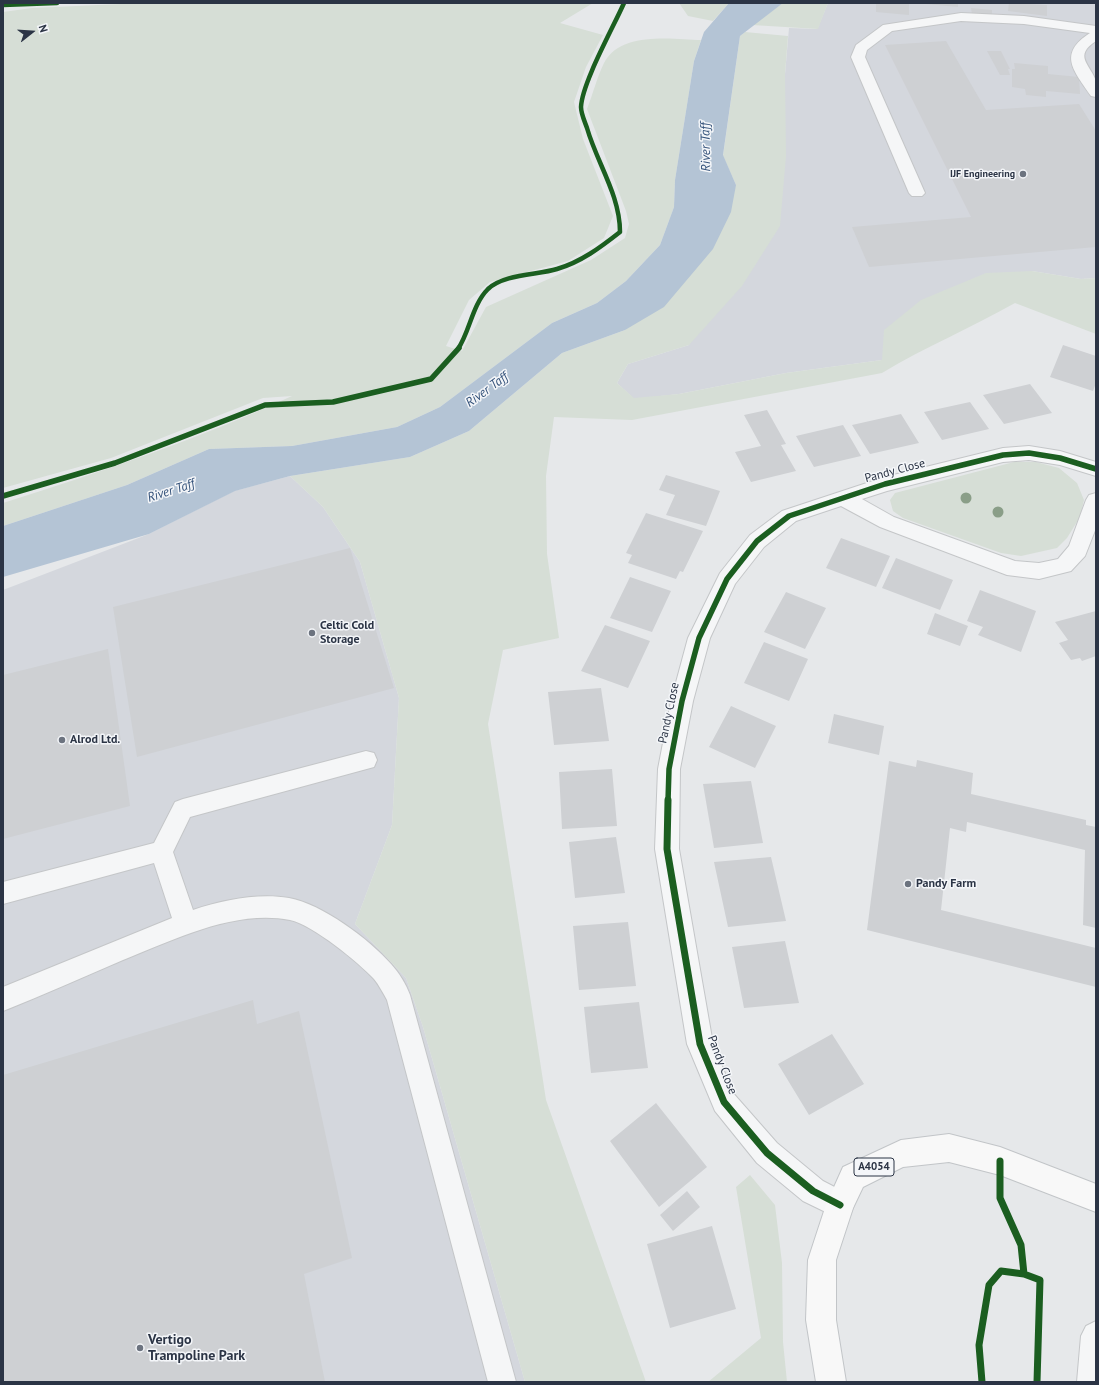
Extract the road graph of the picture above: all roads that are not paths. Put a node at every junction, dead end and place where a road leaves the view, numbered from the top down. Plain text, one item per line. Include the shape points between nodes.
1 (1096, 30) edge
2 (1096, 36) edge
3 (1096, 93) edge
4 (917, 192) dead end
5 (1096, 469) edge
6 (844, 498) junction
7 (1096, 500) edge
8 (366, 760) dead end
9 (161, 851) junction
10 (3, 893) edge
11 (185, 922) junction
12 (3, 999) edge
13 (1096, 1198) edge
14 (840, 1205) junction
15 (1096, 1336) edge
16 (502, 1382) edge
17 (831, 1382) edge
18 (1092, 1382) edge

1 - 4 lane via 1024,20 961,18 888,28 861,48 858,57
2 - 3 lane via 1085,42 1077,54 1078,64
5 - 6 street, Pandy Close via 1029,452 1003,455 886,484
6 - 7 street via 887,522 1014,569 1039,571 1064,565 1078,550
6 - 14 street, Pandy Close via 788,516 757,541 727,579 699,638 682,701 670,769 667,849 700,1044 724,1102 767,1153 813,1191
8 - 9 lane via 183,809
9 - 10 lane
9 - 11 lane
11 - 12 lane
11 - 16 lane via 222,913 255,909 290,909 323,924 360,951 380,969 398,995
13 - 14 main road, A4054 via 1000,1161 949,1148 901,1154 853,1177
14 - 17 main road, A4054 via 822,1260 821,1320
15 - 18 street

